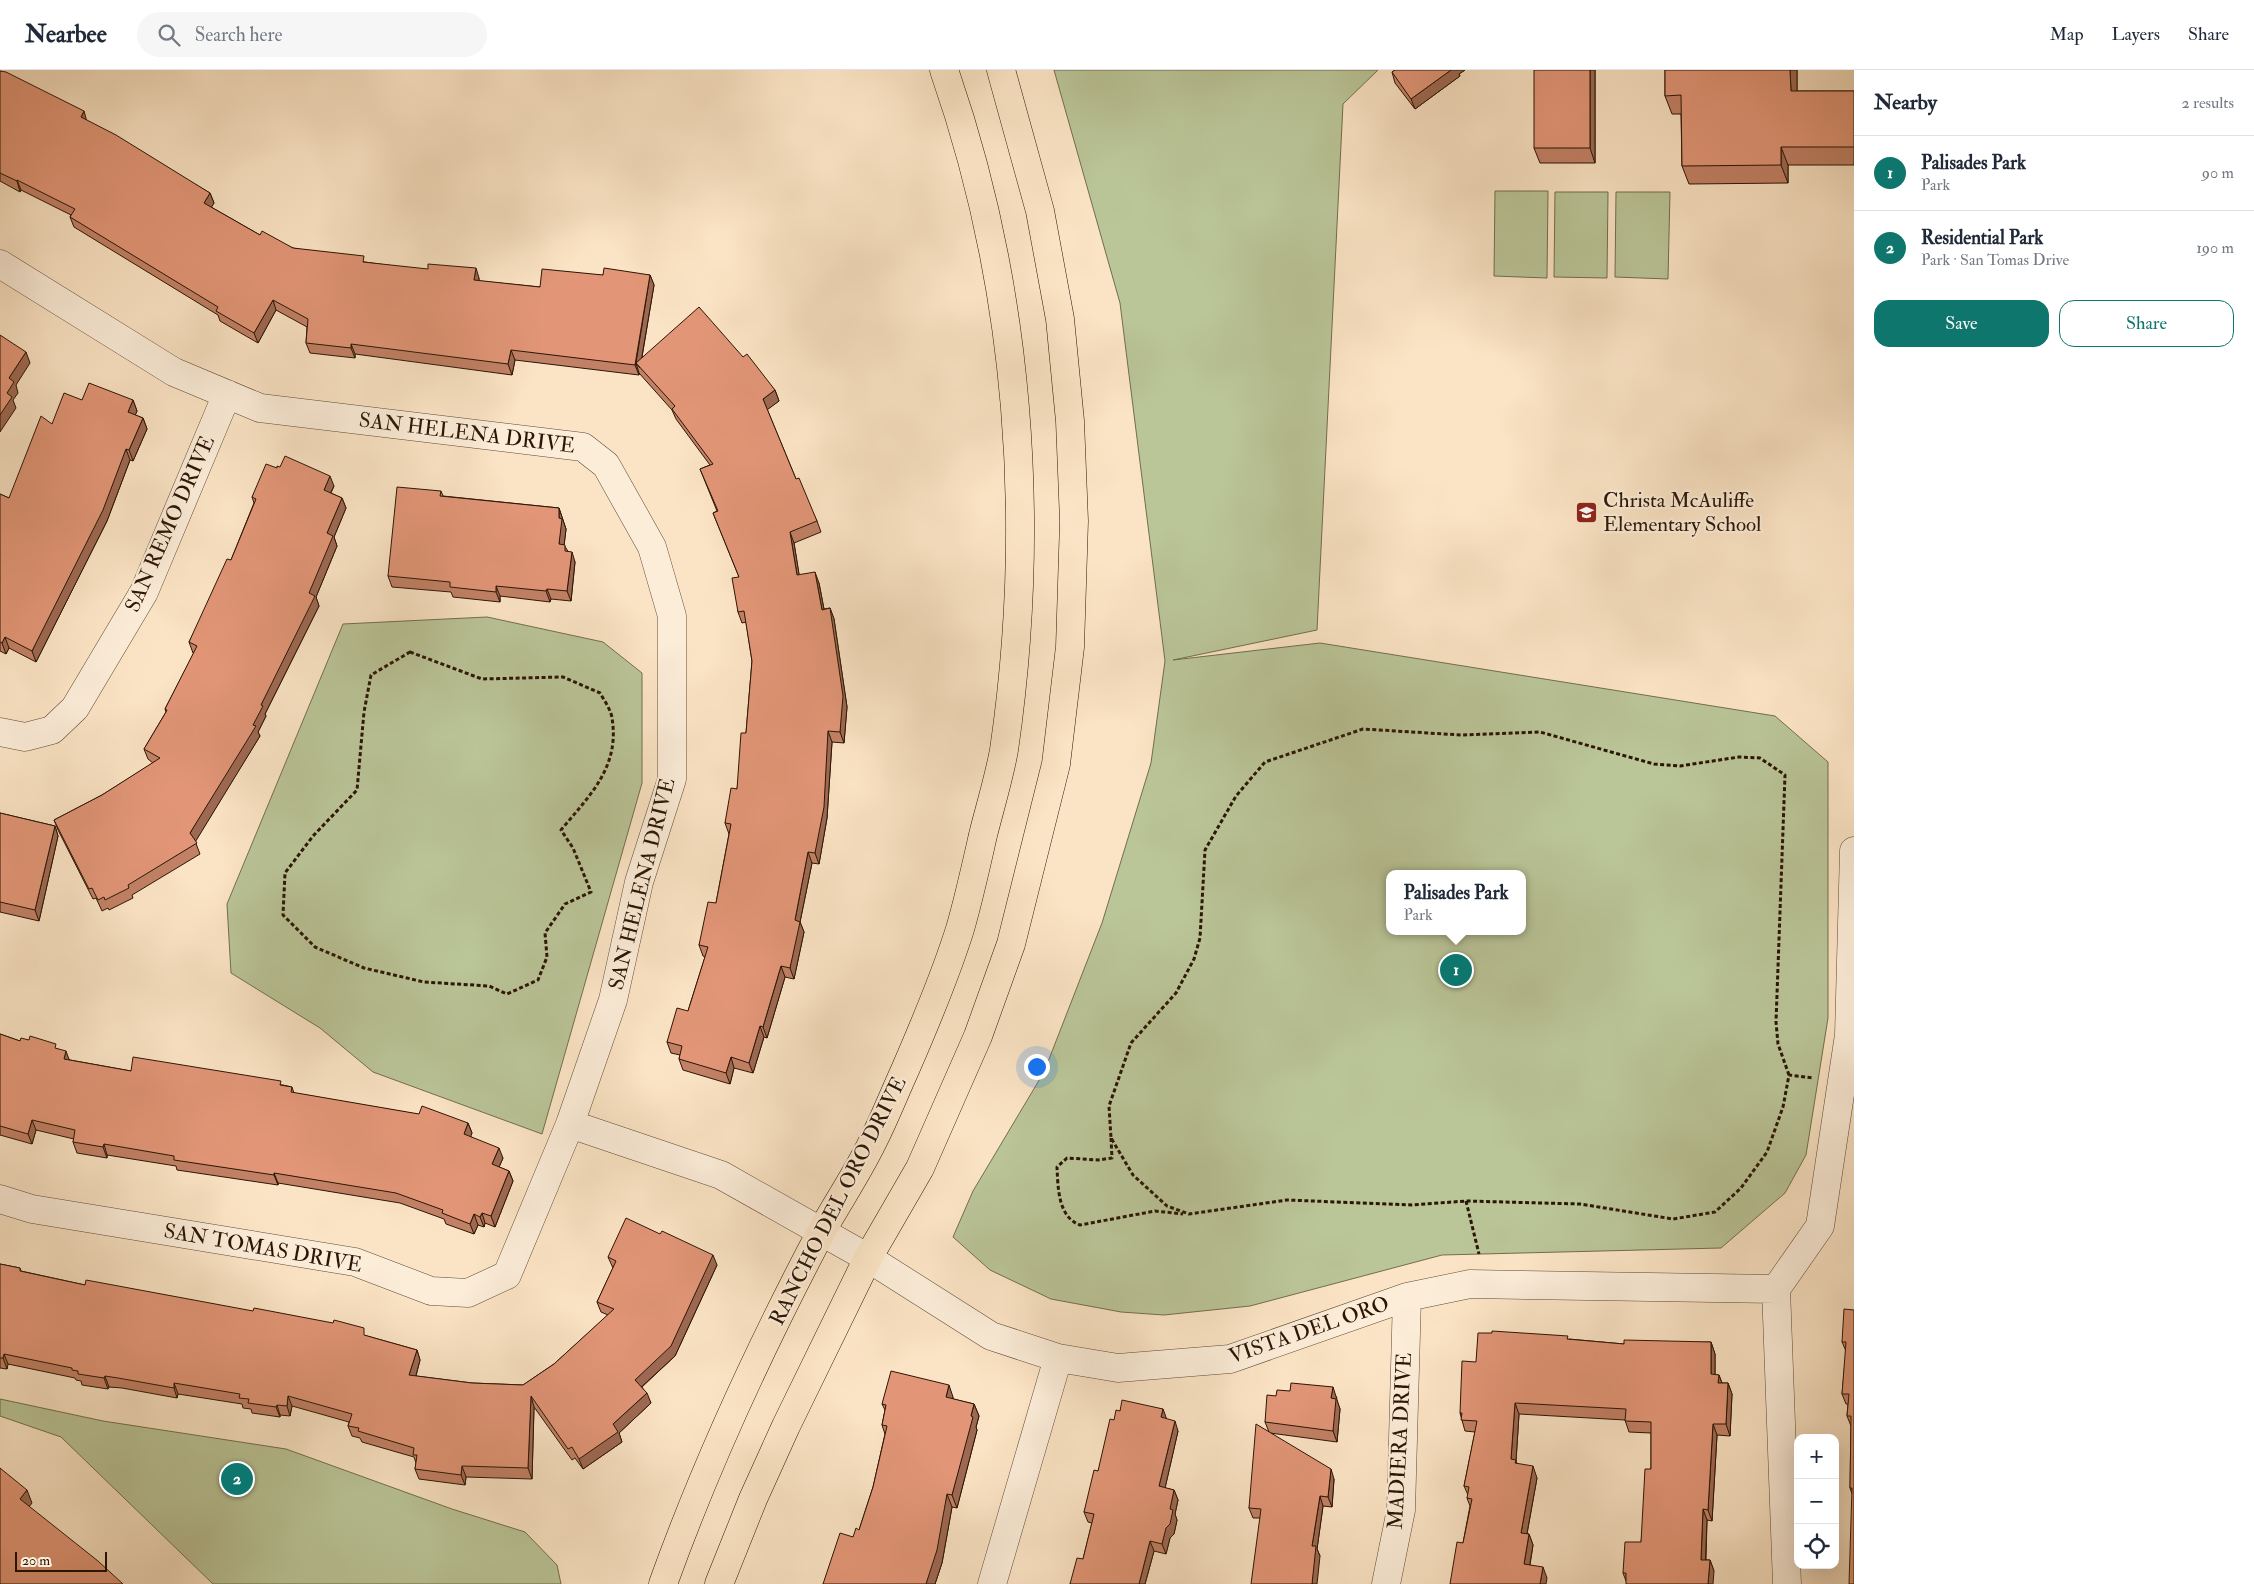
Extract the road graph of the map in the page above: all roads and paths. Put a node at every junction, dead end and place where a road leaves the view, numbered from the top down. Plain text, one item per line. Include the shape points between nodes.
1 (944, 70) edge
2 (1001, 70) edge
3 (0, 264) edge
4 (227, 394) junction
5 (440, 663) joint
6 (0, 732) edge
7 (1854, 851) edge
8 (1789, 1075) junction
9 (1842, 1082) junction
10 (570, 1124) junction
11 (1111, 1138) junction
12 (0, 1199) edge
13 (1466, 1202) junction
14 (1189, 1214) junction
15 (821, 1232) junction
16 (868, 1258) junction
17 (1484, 1284) junction
18 (1776, 1289) junction
19 (1407, 1297) junction
20 (1058, 1358) junction
21 (663, 1584) edge
22 (719, 1584) edge
23 (992, 1584) edge
24 (1386, 1584) edge
25 (1787, 1584) edge

1 - 15 main road, RANCHO DEL ORO DRIVE via 988,222 1007,326 1017,425 1016,643 1003,754 960,928 928,1016 872,1144
2 - 16 main road via 1040,211 1060,319 1070,421 1074,521 1070,647 1056,764 1011,944 978,1036 920,1168
3 - 4 street, SAN HELENA DRIVE via 174,372
4 - 6 street, SAN REMO DRIVE via 144,592 75,708 52,730 25,737
4 - 10 street, SAN HELENA DRIVE via 260,408 583,447 606,465 652,547 672,616 672,779 639,882 612,1000
5 - 5 path via 410,652 371,675 357,790 313,836 285,873 282,915 315,947 364,968 424,982 489,986 507,994 538,980 547,957 545,933 565,904 591,892 573,848 561,830 598,786 612,755 612,716 600,693 563,677 482,679
7 - 9 street via 1849,1035
8 - 9 path
8 - 11 path via 1778,1044 1776,1022 1786,776 1760,758 1739,757 1680,766 1654,764 1540,732 1461,735 1363,729 1265,762 1236,796 1206,850 1200,938 1194,959 1176,993 1131,1043 1109,1106
8 - 13 path via 1783,1107 1767,1152 1741,1188 1715,1212 1673,1219 1580,1204
9 - 18 street via 1820,1226
10 - 12 street, SAN TOMAS DRIVE via 507,1275 468,1293 431,1291 355,1262 32,1209
10 - 15 street, VISTA DEL ORO via 722,1175
11 - 14 path via 1133,1175 1166,1206
11 - 14 path via 1112,1158 1067,1158 1057,1168 1062,1206 1070,1221 1080,1225 1155,1211
13 - 14 path via 1412,1204 1287,1200
13 - 17 path
15 - 16 street, VISTA DEL ORO
15 - 21 main road, RANCHO DEL ORO DRIVE via 704,1479
16 - 20 street, VISTA DEL ORO via 991,1336
16 - 22 main road via 786,1426
17 - 18 street, VISTA DEL ORO
17 - 19 street, VISTA DEL ORO
18 - 25 street
19 - 20 street, VISTA DEL ORO via 1230,1359 1118,1368
19 - 24 street, MADIERA DRIVE via 1400,1510
20 - 23 street

